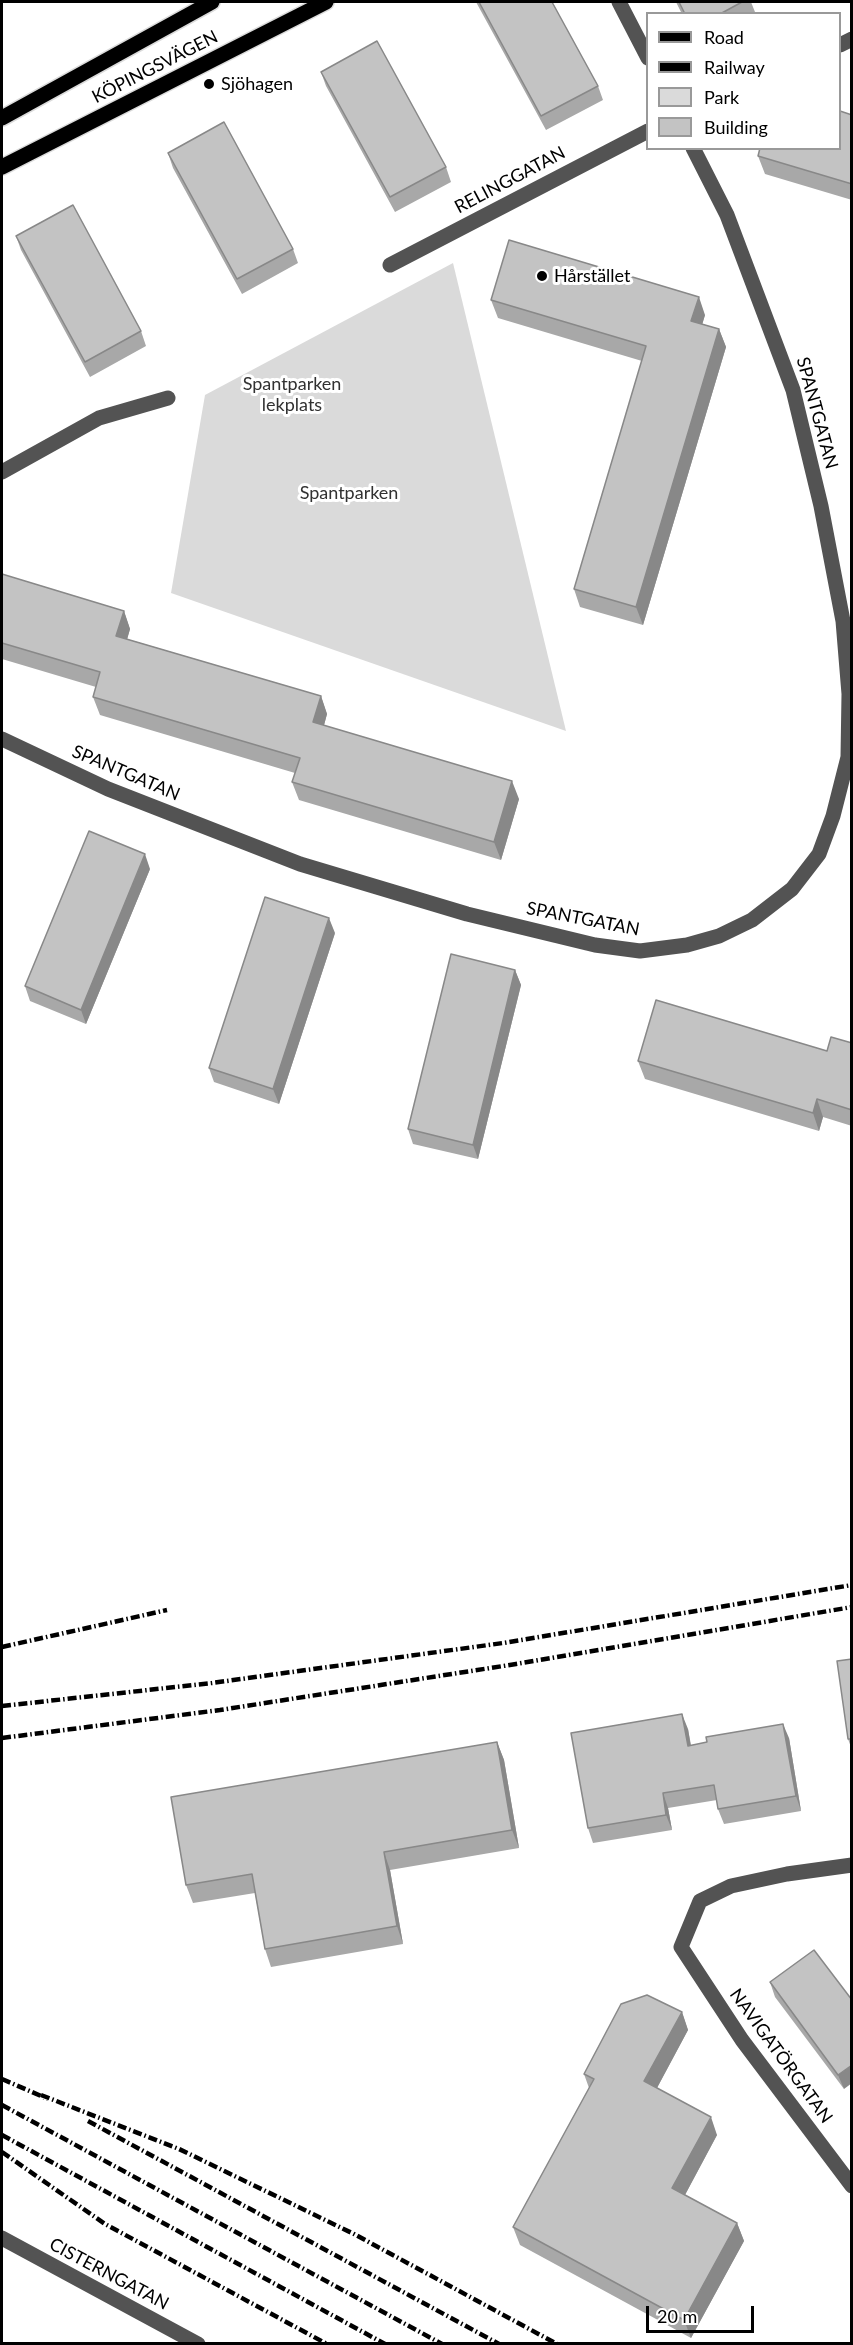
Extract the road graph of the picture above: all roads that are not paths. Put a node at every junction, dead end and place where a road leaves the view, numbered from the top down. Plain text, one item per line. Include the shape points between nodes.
1 (212, 2) edge
2 (326, 2) edge
3 (619, 2) edge
4 (646, 54) edge
5 (2, 118) edge
6 (646, 132) edge
7 (694, 150) edge
8 (2, 167) edge
9 (390, 265) dead end
10 (168, 398) dead end
11 (2, 471) edge
12 (2, 739) edge
13 (852, 1864) edge
14 (852, 2186) edge
15 (2, 2238) edge
16 (198, 2343) edge

1 - 5 main road, KÖPINGSVÄGEN
2 - 8 main road, KÖPINGSVÄGEN
3 - 4 street
6 - 9 street, RELINGGATAN
7 - 12 street, SPANTGATAN via 727,215 793,390 843,621 849,694 848,757 819,854 792,889 752,920 719,936 640,951 595,945 467,914 300,864 108,789
10 - 11 street via 99,418
13 - 14 street, NAVIGATÖRGATAN via 731,1886 700,1901 681,1947 742,2040
15 - 16 street, CISTERNGATAN

